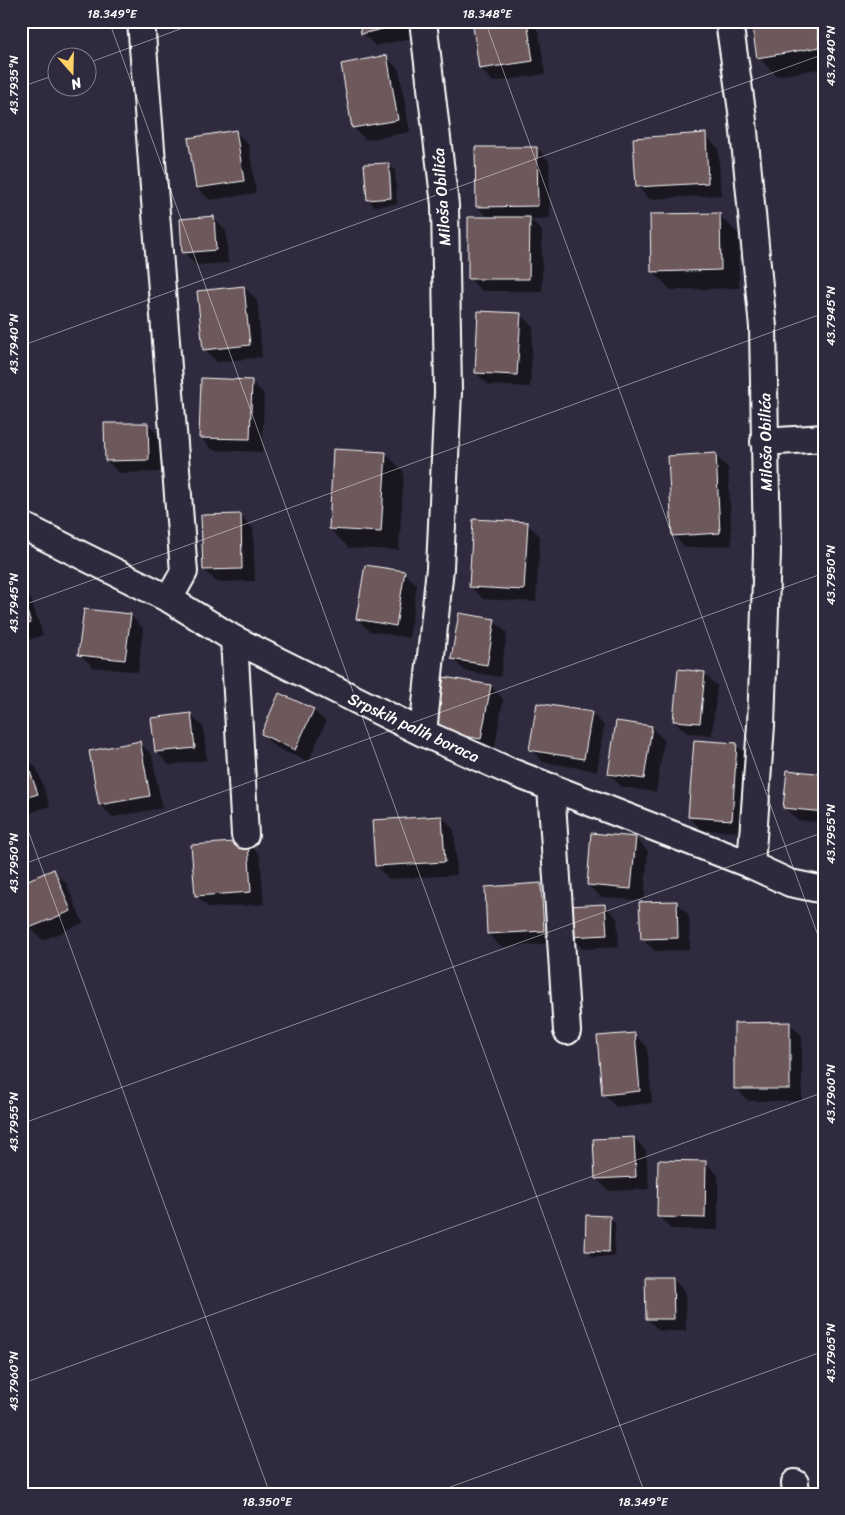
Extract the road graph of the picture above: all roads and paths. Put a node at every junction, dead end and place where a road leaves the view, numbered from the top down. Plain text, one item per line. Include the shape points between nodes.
1 (141, 21) edge
2 (423, 21) edge
3 (729, 21) edge
4 (824, 438) edge
5 (764, 442) junction
6 (21, 525) edge
7 (169, 599) junction
8 (234, 639) junction
9 (423, 733) junction
10 (551, 787) junction
11 (245, 835) dead end
12 (751, 865) junction
13 (824, 890) edge
14 (567, 1031) dead end

1 - 7 street via 184,572
2 - 9 street, Miloša Obilića via 445,204 448,392 440,568
3 - 5 street, Miloša Obilića via 742,111 763,327
4 - 5 street
5 - 12 street, Miloša Obilića via 767,552 761,725
6 - 7 street, Srpskih palih boraca
7 - 8 street, Srpskih palih boraca
8 - 9 street, Srpskih palih boraca
8 - 11 street
9 - 10 street, Srpskih palih boraca
10 - 12 street, Srpskih palih boraca
10 - 14 street
12 - 13 street, Srpskih palih boraca via 790,883

